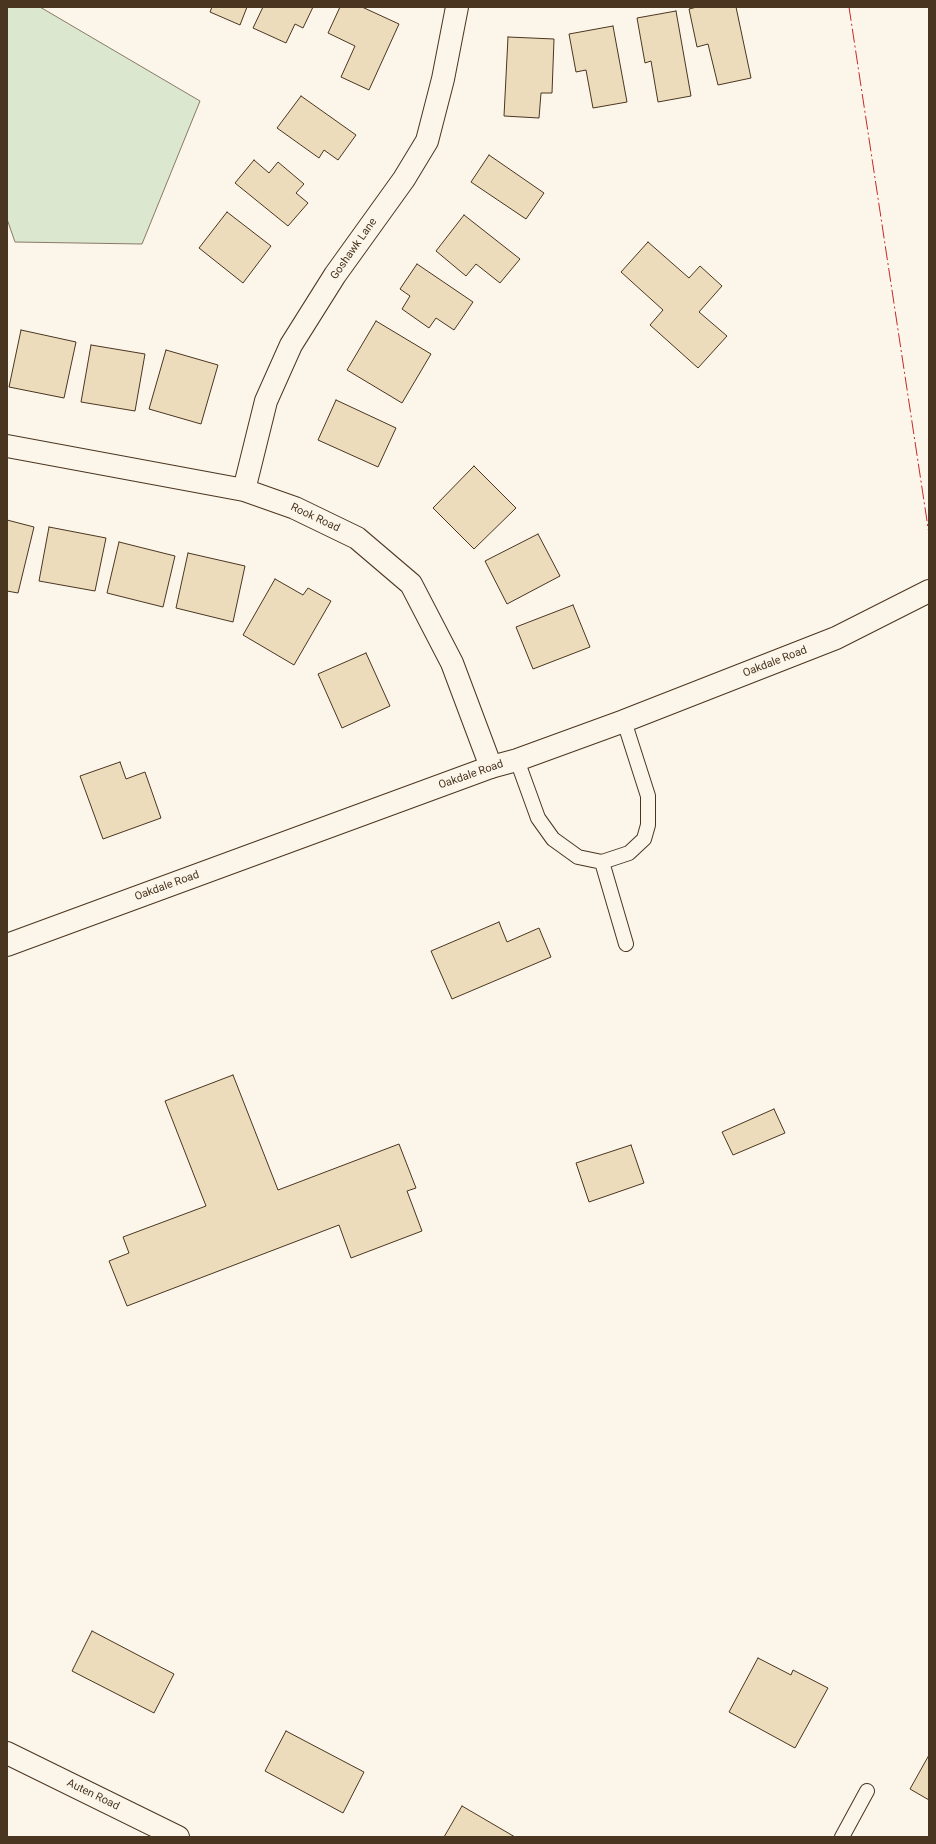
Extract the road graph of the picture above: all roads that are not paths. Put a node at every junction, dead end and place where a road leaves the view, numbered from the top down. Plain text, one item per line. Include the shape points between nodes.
1 (457, 7) edge
2 (7, 446) edge
3 (244, 490) junction
4 (929, 591) edge
5 (624, 721) junction
6 (516, 760) junction
7 (490, 767) junction
8 (602, 862) junction
9 (626, 944) dead end
10 (7, 945) edge
11 (7, 1753) edge
12 (867, 1791) dead end
13 (178, 1837) edge
14 (842, 1837) edge

1 - 3 street, Goshawk Lane via 443,79 427,141 291,345 266,401
2 - 3 street, Rook Road
3 - 7 street, Rook Road via 295,508 357,538 411,584 452,662
4 - 5 street, Oakdale Road via 836,638
5 - 6 street, Oakdale Road
5 - 8 lane via 648,796 648,825 644,839 629,853
6 - 7 street, Oakdale Road
6 - 8 lane via 538,818 553,839 578,857
7 - 10 street, Oakdale Road
8 - 9 lane
11 - 13 street, Auten Road
12 - 14 lane

